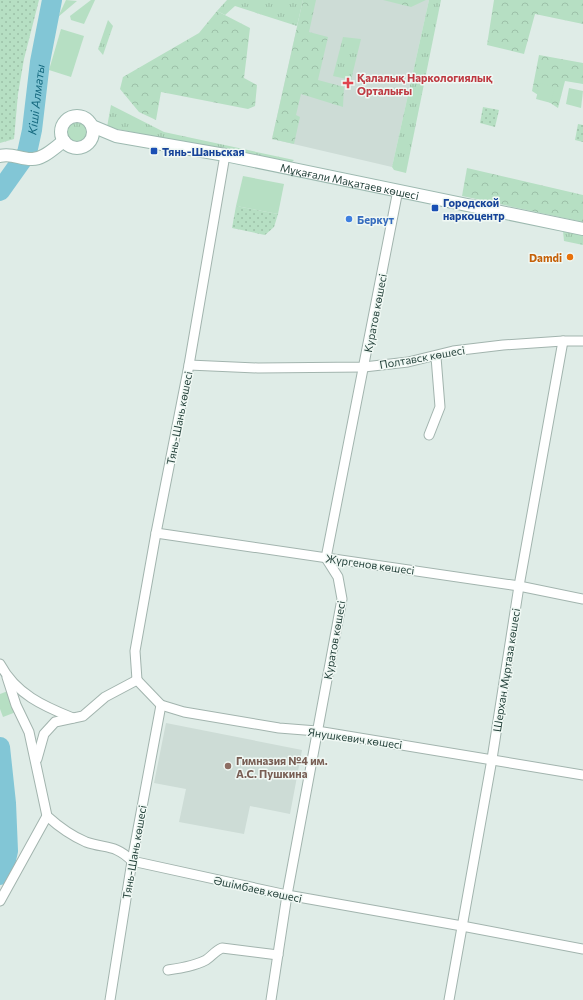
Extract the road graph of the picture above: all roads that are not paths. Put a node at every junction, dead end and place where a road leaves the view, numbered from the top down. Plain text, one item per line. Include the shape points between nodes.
1 (92, 126) junction
2 (116, 136) junction
3 (64, 141) junction
4 (91, 141) junction
5 (225, 155) junction
6 (8, 156) edge
7 (398, 190) junction
8 (583, 228) edge
9 (563, 341) junction
10 (583, 341) edge
11 (436, 357) junction
12 (189, 365) junction
13 (364, 367) junction
14 (429, 435) dead end
15 (156, 533) junction
16 (326, 558) junction
17 (519, 586) junction
18 (583, 599) edge
19 (0, 664) edge
20 (7, 677) junction
21 (137, 680) junction
22 (161, 705) junction
23 (73, 718) junction
24 (317, 731) junction
25 (492, 759) junction
26 (36, 764) junction
27 (583, 775) edge
28 (47, 816) junction
29 (132, 861) junction
30 (287, 895) junction
31 (0, 901) edge
32 (462, 926) junction
33 (583, 949) edge
34 (278, 955) junction
35 (168, 970) dead end
36 (110, 1000) edge
37 (271, 1000) edge
38 (449, 1000) edge

1 - 2 street, Мұқағали Мақатаев көшесі
1 - 3 street via 83,117 70,118 62,128
1 - 4 street via 94,134
2 - 4 street, Мұқағали Мақатаев көшесі
2 - 5 street, Мұқағали Мақатаев көшесі
3 - 4 street via 75,148 81,148
3 - 6 street via 41,157 30,159
5 - 7 street, Мұқағали Мақатаев көшесі
5 - 12 street, Тянь-Шань көшесі
7 - 8 street, Мұқағали Мақатаев көшесі
7 - 13 street, Куратов көшесі
9 - 10 street, Полтавск көшесі
9 - 11 street, Полтавск көшесі via 484,347 453,351
9 - 17 street, Шерхан Мұртаза көшесі
11 - 13 street, Полтавск көшесі
11 - 14 street via 440,408
12 - 13 street, Полтавск көшесі via 258,368
12 - 15 street, Тянь-Шань көшесі
13 - 16 street, Куратов көшесі
15 - 16 street, Жүргенов көшесі
15 - 21 street, Тянь-Шань көшесі via 135,651
16 - 17 street, Жүргенов көшесі
16 - 24 street, Куратов көшесі via 338,577 342,599
17 - 18 street, Жүргенов көшесі
17 - 25 street, Шерхан Мұртаза көшесі
19 - 20 street
20 - 23 street via 22,693 52,710
20 - 26 street via 16,705 29,732
21 - 22 street, Янушкевич көшесі
21 - 23 street via 105,697 83,716
22 - 24 street, Янушкевич көшесі via 184,712 279,728
22 - 29 street, Тянь-Шань көшесі
23 - 26 street via 55,722 44,734
24 - 25 street, Янушкевич көшесі
24 - 30 street, Куратов көшесі
25 - 27 street, Янушкевич көшесі
25 - 32 street, Шерхан Мұртаза көшесі
26 - 28 street
28 - 29 street, Әшімбаев көшесі via 58,826 86,842 121,851
28 - 31 street
29 - 30 street, Әшімбаев көшесі
29 - 36 street, Тянь-Шань көшесі
30 - 32 street, Әшімбаев көшесі
30 - 34 street, Куратов көшесі
32 - 33 street, Әшімбаев көшесі
32 - 38 street, Шерхан Мұртаза көшесі
34 - 35 street via 222,948 191,966
34 - 37 street, Куратов көшесі

